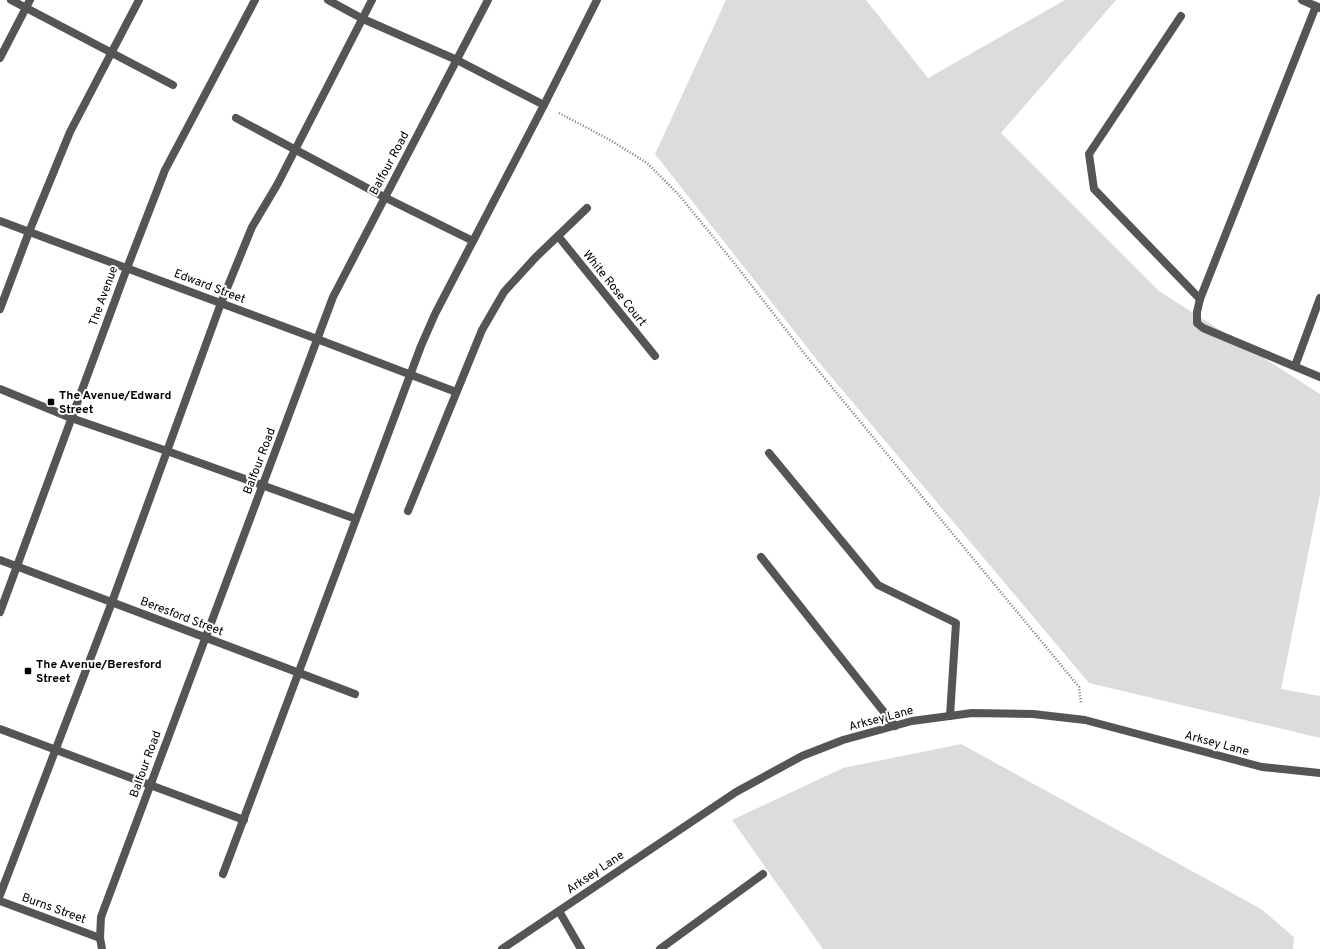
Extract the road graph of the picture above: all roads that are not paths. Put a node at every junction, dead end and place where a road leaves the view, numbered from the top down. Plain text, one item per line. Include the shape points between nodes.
1 (11, 0) edge
2 (30, 0) edge
3 (139, 0) edge
4 (255, 0) edge
5 (328, 0) edge
6 (372, 0) edge
7 (488, 0) edge
8 (597, 0) edge
9 (1302, 0) edge
10 (1318, 7) edge
11 (26, 8) junction
12 (1182, 16) dead end
13 (363, 19) junction
14 (111, 53) junction
15 (0, 58) edge
16 (457, 60) junction
17 (173, 85) dead end
18 (544, 105) junction
19 (236, 118) dead end
20 (295, 149) junction
21 (384, 198) junction
22 (587, 208) dead end
23 (0, 221) edge
24 (29, 232) junction
25 (558, 236) junction
26 (474, 241) junction
27 (126, 268) junction
28 (1320, 298) edge
29 (1200, 299) junction
30 (221, 303) junction
31 (0, 309) edge
32 (317, 339) junction
33 (655, 356) dead end
34 (1294, 366) junction
35 (410, 375) junction
36 (1320, 377) edge
37 (0, 389) edge
38 (456, 392) junction
39 (71, 418) junction
40 (167, 451) junction
41 (768, 453) dead end
42 (262, 485) junction
43 (408, 511) dead end
44 (356, 519) junction
45 (761, 557) dead end
46 (0, 560) edge
47 (17, 567) junction
48 (112, 602) junction
49 (0, 612) edge
50 (205, 637) junction
51 (299, 673) junction
52 (355, 694) dead end
53 (950, 716) junction
54 (895, 726) junction
55 (0, 729) edge
56 (55, 750) junction
57 (1320, 773) edge
58 (150, 784) junction
59 (244, 820) junction
60 (224, 874) dead end
61 (763, 874) dead end
62 (0, 895) edge
63 (0, 901) edge
64 (559, 911) junction
65 (100, 938) junction
66 (102, 949) edge
67 (502, 949) edge
68 (581, 949) edge
69 (660, 949) edge

1 - 11 street
2 - 11 street
3 - 14 street
4 - 27 street, The Avenue via 165,170
5 - 13 street
6 - 13 street
7 - 16 street, Balfour Road
8 - 18 street
9 - 10 street
10 - 29 street
11 - 14 street
11 - 15 street
12 - 29 street via 1089,154 1094,189
13 - 16 street
13 - 20 street
14 - 17 street
14 - 24 street via 70,132
16 - 18 street
16 - 21 street, Balfour Road
18 - 26 street
19 - 20 street
20 - 21 street
20 - 30 street via 252,227
21 - 26 street
21 - 32 street, Balfour Road via 333,297
22 - 25 street
23 - 24 street, Edward Street
24 - 27 street, Edward Street
24 - 31 street
25 - 33 street, White Rose Court
25 - 38 street via 504,292 482,330
26 - 35 street via 435,314
27 - 30 street, Edward Street
27 - 39 street, The Avenue
28 - 34 street
29 - 34 street via 1197,323 1203,328
30 - 32 street, Edward Street
30 - 40 street
32 - 35 street, Edward Street
32 - 42 street, Balfour Road
34 - 36 street
35 - 38 street
35 - 44 street
37 - 39 street
38 - 43 street
39 - 40 street
39 - 47 street, The Avenue
40 - 42 street
40 - 48 street
41 - 53 street via 878,585 956,623
42 - 44 street
42 - 50 street, Balfour Road
44 - 51 street
45 - 54 street
46 - 47 street, Beresford Street
47 - 48 street, Beresford Street
47 - 49 street, The Avenue
48 - 50 street, Beresford Street
48 - 56 street
50 - 51 street, Beresford Street
50 - 58 street, Balfour Road
51 - 52 street, Beresford Street
51 - 59 street
53 - 54 street, Arksey Lane
53 - 57 street, Arksey Lane via 972,713 1034,714 1084,720 1262,767
54 - 64 street, Arksey Lane via 843,740 802,756 736,792
55 - 56 street
56 - 58 street
56 - 62 street
58 - 59 street
58 - 65 street, Balfour Road via 101,917
59 - 60 street
61 - 69 street
63 - 65 street, Burns Street
64 - 67 street, Arksey Lane
64 - 68 street
65 - 66 street, Balfour Road

